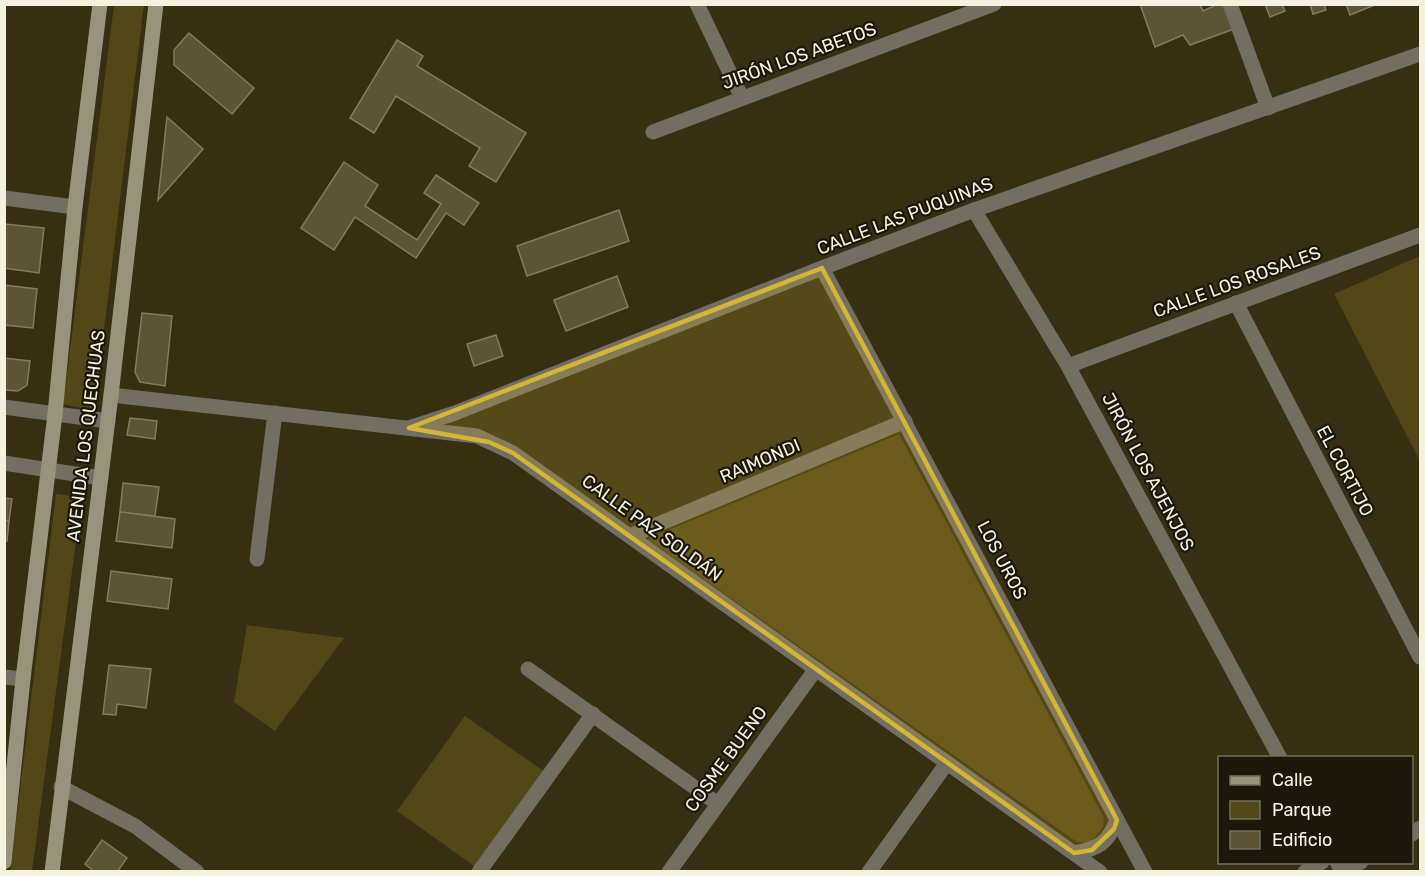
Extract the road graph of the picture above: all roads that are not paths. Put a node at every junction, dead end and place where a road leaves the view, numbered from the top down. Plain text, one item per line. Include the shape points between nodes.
1 (100, 4) edge
2 (156, 4) edge
3 (697, 4) edge
4 (994, 4) edge
5 (1230, 4) edge
6 (1420, 54) edge
7 (742, 98) junction
8 (1268, 108) junction
9 (653, 132) dead end
10 (4, 198) edge
11 (75, 207) junction
12 (974, 210) junction
13 (1420, 235) edge
14 (822, 268) junction
15 (1236, 303) junction
16 (1068, 366) junction
17 (111, 395) junction
18 (4, 407) edge
19 (274, 413) junction
20 (56, 414) junction
21 (108, 421) junction
22 (905, 421) junction
23 (409, 428) junction
24 (4, 463) edge
25 (49, 468) junction
26 (101, 478) junction
27 (630, 536) junction
28 (257, 559) dead end
29 (1420, 657) edge
30 (528, 669) dead end
31 (816, 669) junction
32 (4, 677) edge
33 (23, 679) junction
34 (593, 714) junction
35 (1279, 756) edge
36 (947, 763) junction
37 (62, 787) junction
38 (718, 804) junction
39 (1118, 820) junction
40 (1074, 853) junction
41 (4, 862) edge
42 (1319, 864) edge
43 (1358, 864) edge
44 (52, 872) edge
45 (197, 872) edge
46 (479, 872) edge
47 (669, 872) edge
48 (869, 872) edge
49 (1100, 872) edge
50 (1145, 872) edge
51 (1305, 872) edge
52 (1344, 872) edge

1 - 11 main road, AVENIDA LOS QUECHUAS
2 - 17 main road, AVENIDA LOS QUECHUAS
3 - 7 street
4 - 7 street, JIRÓN LOS ABETOS
5 - 8 street
6 - 8 street, CALLE LAS PUQUINAS
7 - 9 street, JIRÓN LOS ABETOS
8 - 12 street, CALLE LAS PUQUINAS
10 - 11 street
11 - 20 main road, AVENIDA LOS QUECHUAS
12 - 14 street, CALLE LAS PUQUINAS
12 - 16 street, JIRÓN LOS AJENJOS
13 - 15 street, CALLE LOS ROSALES
14 - 22 street, LOS UROS
14 - 23 street, CALLE LAS PUQUINAS
15 - 16 street, CALLE LOS ROSALES
15 - 29 street, EL CORTIJO
16 - 35 street, JIRÓN LOS AJENJOS
17 - 19 street, CALLE PAZ SOLDÁN
17 - 21 main road, AVENIDA LOS QUECHUAS
18 - 20 street
19 - 23 street, CALLE PAZ SOLDÁN
19 - 28 street
20 - 21 street
20 - 25 main road, AVENIDA LOS QUECHUAS
21 - 26 main road, AVENIDA LOS QUECHUAS
22 - 27 street, RAIMONDI
22 - 39 street, LOS UROS
23 - 27 street, CALLE PAZ SOLDÁN via 477,436 513,453
24 - 25 street
25 - 26 street
25 - 33 main road, AVENIDA LOS QUECHUAS
26 - 37 main road, AVENIDA LOS QUECHUAS
27 - 31 street, CALLE PAZ SOLDÁN
30 - 34 street
31 - 36 street, CALLE PAZ SOLDÁN
31 - 38 street, COSME BUENO
32 - 33 street
33 - 41 main road, AVENIDA LOS QUECHUAS
34 - 38 street
34 - 46 street
36 - 40 street, CALLE PAZ SOLDÁN
36 - 48 street
37 - 44 main road, AVENIDA LOS QUECHUAS
37 - 45 street via 135,826
38 - 47 street, COSME BUENO
39 - 40 street via 1105,842 1092,850
39 - 50 street, LOS UROS
40 - 49 street, CALLE PAZ SOLDÁN
42 - 51 street
43 - 52 street

